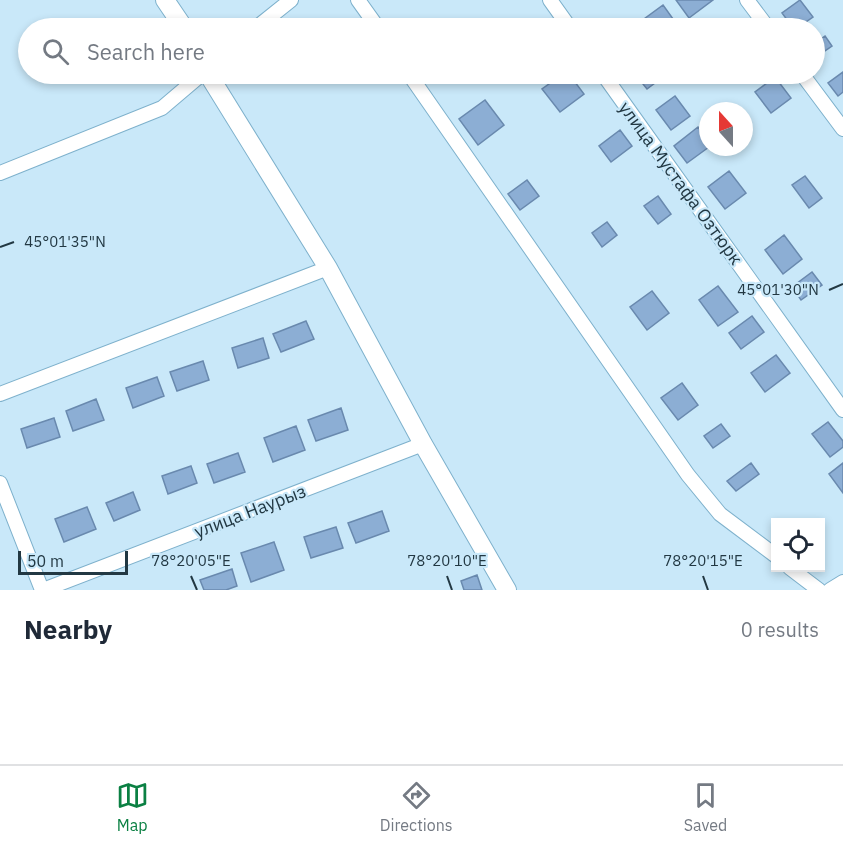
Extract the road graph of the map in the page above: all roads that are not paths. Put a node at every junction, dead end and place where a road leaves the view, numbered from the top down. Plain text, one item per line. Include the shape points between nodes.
1 (165, 0) edge
2 (291, 0) edge
3 (358, 0) edge
4 (550, 0) edge
5 (747, 0) edge
6 (177, 18) edge
7 (268, 18) edge
8 (371, 18) edge
9 (563, 18) edge
10 (760, 18) edge
11 (190, 84) edge
12 (214, 84) edge
13 (416, 84) edge
14 (610, 84) edge
15 (809, 84) edge
16 (843, 129) edge
17 (0, 173) edge
18 (328, 268) junction
19 (0, 394) edge
20 (843, 410) edge
21 (423, 444) junction
22 (0, 483) edge
23 (771, 552) edge
24 (796, 572) edge
25 (843, 582) edge
26 (42, 590) edge
27 (507, 590) edge
28 (819, 590) edge
29 (830, 590) edge

1 - 6 street
2 - 7 street
3 - 8 street
4 - 9 street
5 - 10 street
11 - 17 street via 162,108
12 - 18 street
13 - 23 street via 688,474 720,514
14 - 20 street, улица Мустафа Озтюрк
15 - 16 street
18 - 19 street
18 - 21 street
21 - 26 street, улица Наурыз
21 - 27 street
22 - 26 street
24 - 28 street
25 - 29 street

